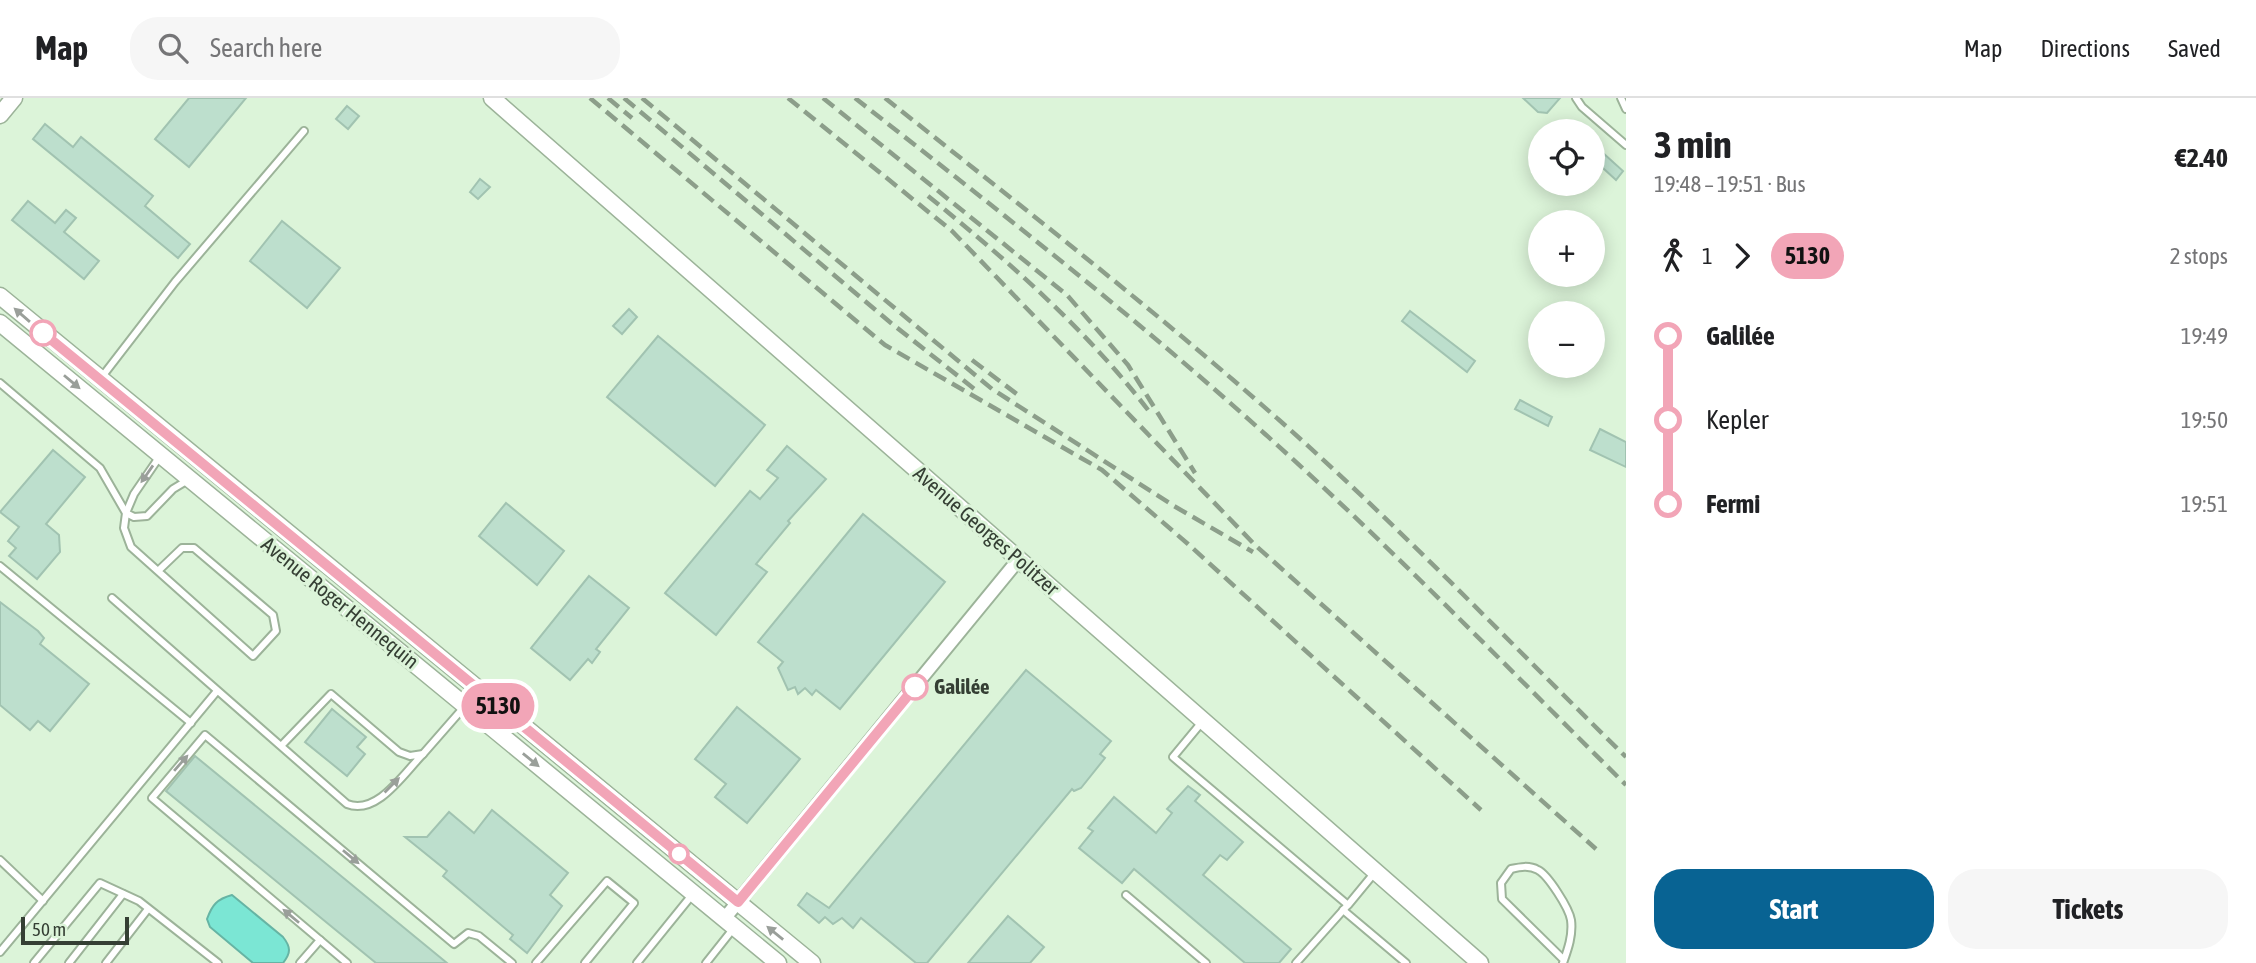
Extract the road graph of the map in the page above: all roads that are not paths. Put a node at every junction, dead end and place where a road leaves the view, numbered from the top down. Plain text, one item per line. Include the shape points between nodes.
1 (14, 98) edge
2 (492, 98) edge
3 (1576, 98) edge
4 (1621, 98) edge
5 (1626, 108) edge
6 (0, 116) edge
7 (303, 131) dead end
8 (1626, 145) edge
9 (0, 296) edge
10 (0, 323) edge
11 (100, 379) junction
12 (0, 383) edge
13 (161, 456) junction
14 (190, 480) junction
15 (126, 513) junction
16 (1019, 559) junction
17 (0, 566) edge
18 (158, 571) junction
19 (111, 598) dead end
20 (217, 691) junction
21 (465, 706) junction
22 (1203, 721) junction
23 (191, 723) junction
24 (281, 746) junction
25 (422, 754) junction
26 (0, 860) edge
27 (1376, 871) junction
28 (123, 894) junction
29 (694, 894) junction
30 (1126, 895) dead end
31 (43, 901) junction
32 (738, 902) junction
33 (1346, 907) junction
34 (148, 909) junction
35 (729, 923) junction
36 (320, 940) junction
37 (0, 952) edge
38 (1564, 961) edge
39 (34, 963) edge
40 (69, 963) edge
41 (106, 963) edge
42 (218, 963) edge
43 (300, 963) edge
44 (347, 963) edge
45 (512, 963) edge
46 (536, 963) edge
47 (585, 963) edge
48 (637, 963) edge
49 (706, 963) edge
50 (778, 963) edge
51 (812, 963) edge
52 (1206, 963) edge
53 (1296, 963) edge
54 (1406, 963) edge
55 (1480, 963) edge

1 - 6 street
2 - 16 street, Avenue Georges Politzer
3 - 8 lane
4 - 5 lane
7 - 11 lane
11 -> 9 street, Avenue Roger Hennequin
10 -> 13 street, Avenue Roger Hennequin
11 - 32 street, Avenue Roger Hennequin
12 - 15 lane via 92,458
13 - 14 street, Avenue Roger Hennequin
13 -> 15 lane
14 - 15 lane via 173,489 147,516
14 - 21 street, Avenue Roger Hennequin
15 - 18 lane via 124,528 131,547
16 - 22 street, Avenue Georges Politzer
16 - 32 street
17 - 23 lane
18 - 18 lane via 253,656 276,631 273,615 194,548 182,548
19 - 20 lane
20 - 23 lane
20 - 24 lane
21 - 25 lane
21 -> 29 street, Avenue Roger Hennequin
22 - 27 street, Avenue Georges Politzer
22 - 33 lane via 1173,757
23 - 31 lane
24 -> 25 lane via 356,807 372,805
24 - 25 lane via 331,694 399,752
26 - 31 lane
27 - 33 lane
27 - 55 street, Avenue Georges Politzer
28 - 34 lane
28 - 39 lane via 100,883
28 - 40 lane
29 - 35 street, Avenue Roger Hennequin
29 - 48 lane
30 - 52 lane
31 - 37 lane
32 - 35 street
51 -> 32 street, Avenue Roger Hennequin
33 - 53 lane
33 - 54 lane
34 - 41 lane
34 - 42 lane
35 - 49 lane
35 - 50 street, Avenue Roger Hennequin
36 - 43 lane
36 - 44 lane
36 -> 45 lane via 152,798 205,735 454,944 468,933 479,936
38 - 38 lane via 1502,899 1501,883 1511,869 1540,870 1567,906 1570,944
46 - 47 lane via 607,881 634,903

